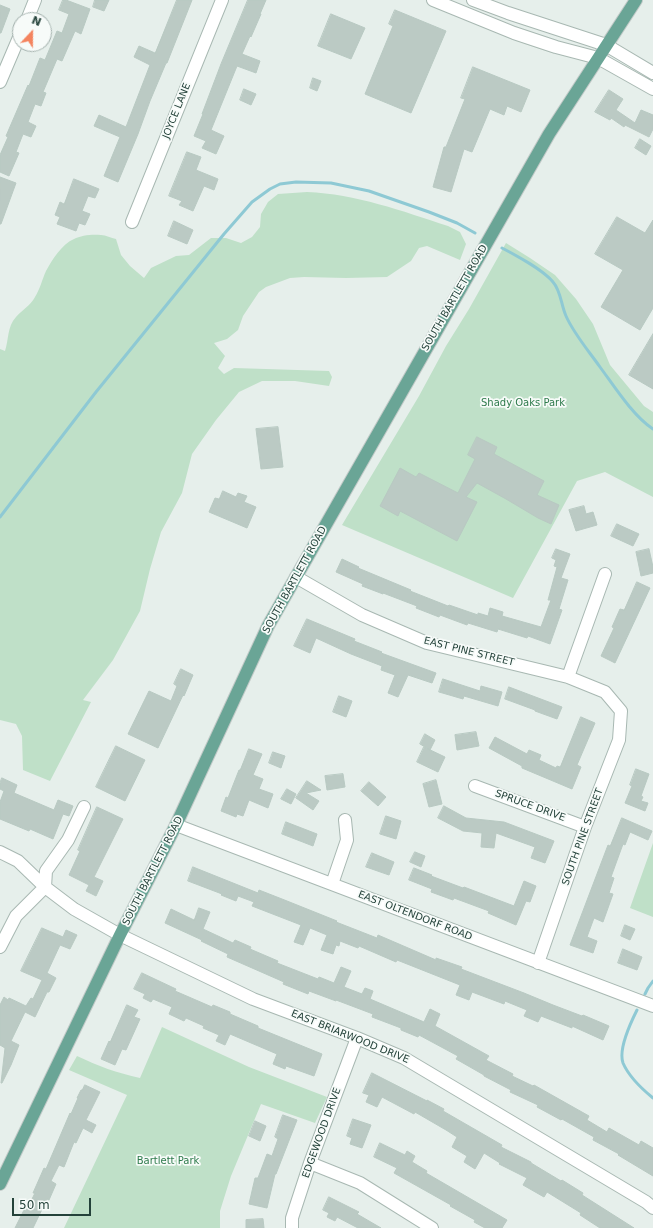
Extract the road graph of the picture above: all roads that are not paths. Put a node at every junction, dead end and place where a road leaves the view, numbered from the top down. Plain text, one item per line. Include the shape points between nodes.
1 (35, 0) edge
2 (222, 0) edge
3 (433, 0) edge
4 (473, 0) edge
5 (636, 0) edge
6 (30, 12) edge
7 (606, 45) junction
8 (13, 52) edge
9 (598, 58) junction
10 (653, 73) edge
11 (0, 82) edge
12 (653, 89) edge
13 (132, 222) dead end
14 (605, 574) dead end
15 (296, 577) junction
16 (568, 677) junction
17 (621, 711) joint
18 (475, 786) dead end
19 (84, 807) dead end
20 (345, 820) dead end
21 (176, 825) junction
22 (585, 827) junction
23 (0, 852) edge
24 (332, 884) junction
25 (45, 887) junction
26 (120, 935) junction
27 (0, 947) edge
28 (538, 963) junction
29 (653, 1006) edge
30 (357, 1038) junction
31 (310, 1163) junction
32 (0, 1184) edge
33 (653, 1208) edge
34 (292, 1228) edge
35 (432, 1228) edge

1 - 6 street
2 - 13 street, JOYCE LANE
3 - 9 street via 514,33
4 - 7 street
5 - 7 main road, SOUTH BARTLETT ROAD
7 - 9 main road, SOUTH BARTLETT ROAD
7 - 10 street
8 - 11 street
9 - 12 street
9 - 15 main road, SOUTH BARTLETT ROAD via 550,134
14 - 16 street
15 - 16 street, EAST PINE STREET via 362,614 426,642
15 - 21 main road, SOUTH BARTLETT ROAD via 268,626
16 - 17 street, EAST PINE STREET via 605,692
17 - 22 street, SOUTH PINE STREET via 619,740
18 - 22 street, SPRUCE DRIVE
19 - 25 street via 68,840 46,871
20 - 24 street via 347,840
21 - 24 street, EAST OLTENDORF ROAD
21 - 26 main road, SOUTH BARTLETT ROAD
22 - 28 street, SOUTH PINE STREET
23 - 25 street, EAST BRIARWOOD DRIVE via 18,861
24 - 28 street, EAST OLTENDORF ROAD
25 - 26 street, EAST BRIARWOOD DRIVE via 74,909
25 - 27 street via 16,916
26 - 30 street, EAST BRIARWOOD DRIVE via 253,999
26 - 32 main road, SOUTH BARTLETT ROAD
28 - 29 street, EAST OLTENDORF ROAD
30 - 31 street, EDGEWOOD DRIVE
30 - 33 street, EAST BRIARWOOD DRIVE via 422,1068
31 - 34 street, EDGEWOOD DRIVE via 292,1218
31 - 35 street via 360,1184

